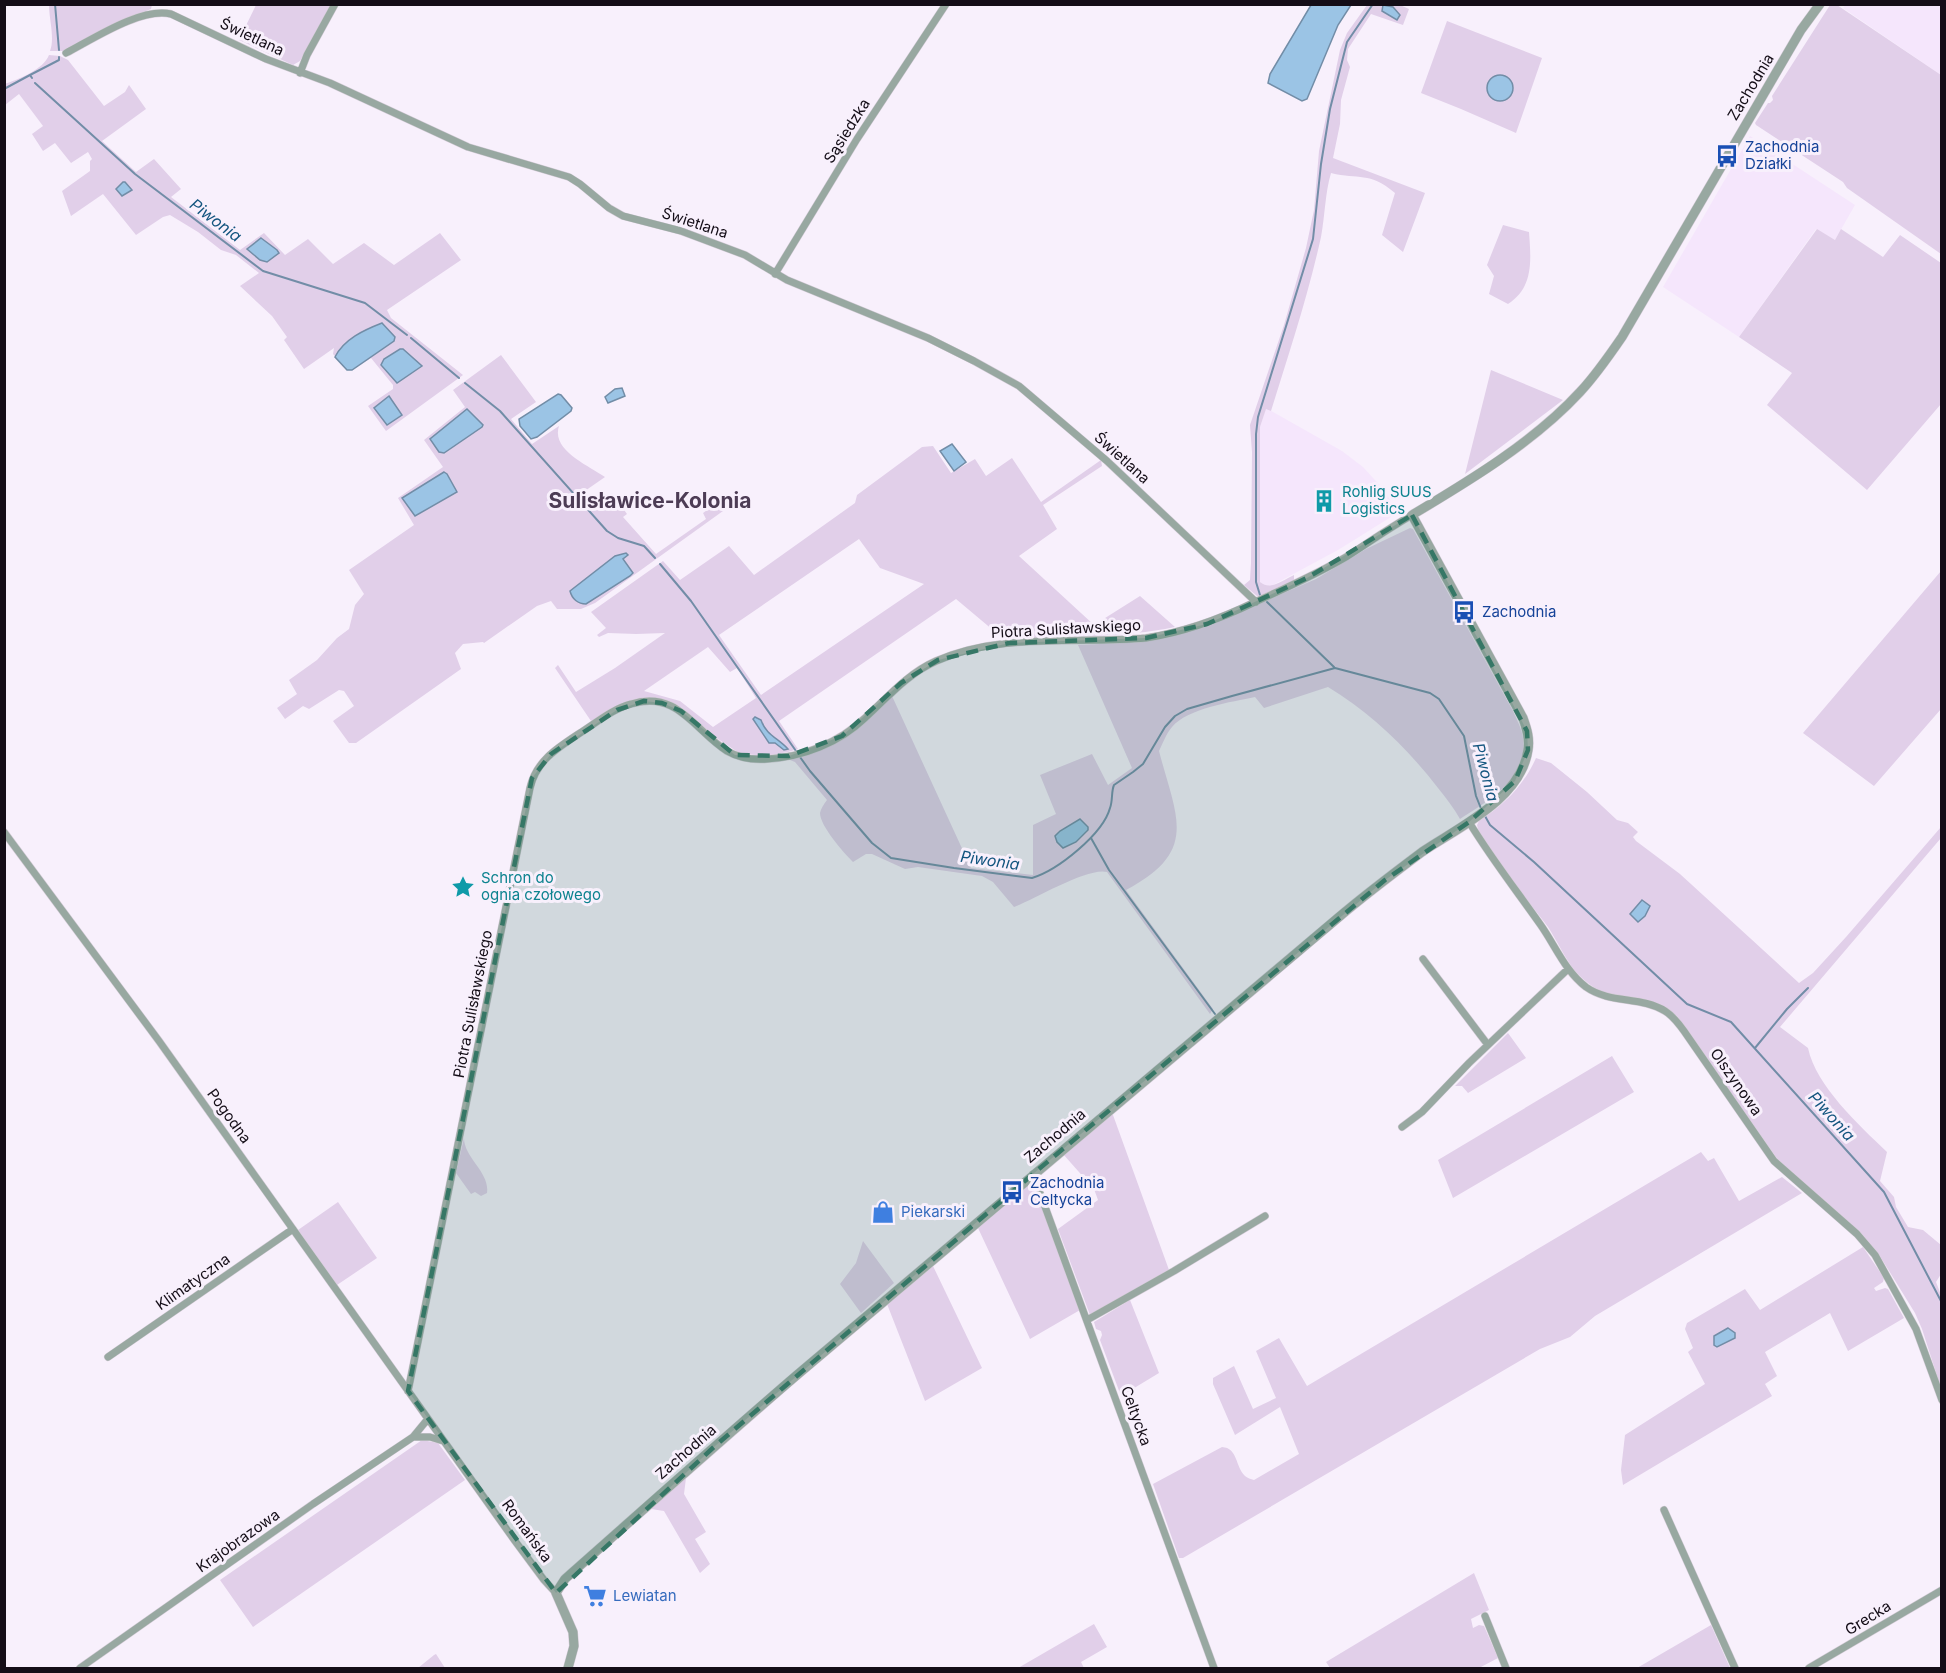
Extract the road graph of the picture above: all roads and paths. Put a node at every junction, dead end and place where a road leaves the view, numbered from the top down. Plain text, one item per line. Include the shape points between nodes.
1 (335, 4) edge
2 (946, 4) edge
3 (1820, 4) edge
4 (66, 53) dead end
5 (300, 73) junction
6 (775, 274) junction
7 (1412, 516) junction
8 (1256, 602) junction
9 (1469, 822) junction
10 (4, 832) edge
11 (1423, 959) dead end
12 (1568, 969) junction
13 (1488, 1046) junction
14 (1402, 1127) dead end
15 (1033, 1174) junction
16 (1265, 1216) dead end
17 (294, 1229) junction
18 (1087, 1320) junction
19 (108, 1357) dead end
20 (408, 1391) junction
21 (1941, 1400) edge
22 (428, 1420) junction
23 (413, 1437) junction
24 (444, 1441) junction
25 (1664, 1510) dead end
26 (1941, 1590) edge
27 (556, 1593) junction
28 (1485, 1616) dead end
29 (80, 1668) edge
30 (568, 1668) edge
31 (1214, 1668) edge
32 (1506, 1668) edge
33 (1735, 1668) edge
34 (1809, 1668) edge

1 - 5 street
2 - 6 street, Sąsiedzka via 874,112
3 - 7 street, Zachodnia via 1632,322 1593,377 1563,409 1524,441
4 - 5 street, Świetlana via 126,23 165,13
5 - 6 street, Świetlana via 468,147 569,177 623,216 728,248
6 - 8 street, Świetlana via 928,338 1019,386 1107,461
7 - 8 street, Piotra Sulisławskiego via 1337,562
7 - 9 street, Zachodnia via 1516,703 1527,731 1528,750 1521,771 1506,792
8 - 20 street, Piotra Sulisławskiego via 1207,624 1166,635 1010,643 951,655 906,679 842,736 789,756 753,759 735,755 681,711 644,701 617,710 544,759 530,788
9 - 12 street, Olszynowa
9 - 15 street, Zachodnia via 1376,887
10 - 17 street, Pogodna
11 - 13 street
12 - 13 street
12 - 21 street, Olszynowa via 1594,992 1656,1007 1677,1022 1774,1161 1857,1234 1875,1255 1916,1329
13 - 14 street
15 - 18 street, Celtycka
15 - 27 street, Zachodnia via 715,1446 565,1579
16 - 18 street
17 - 19 street, Klimatyczna
17 - 20 street, Pogodna
18 - 31 street, Celtycka
20 - 22 street, Pogodna
22 - 23 street, Krajobrazowa
22 - 24 street, Romańska
23 - 24 street
23 - 29 street, Krajobrazowa
24 - 27 street, Romańska
25 - 33 street
26 - 34 street, Grecka
27 - 30 street, Romańska via 573,1632
28 - 32 street

